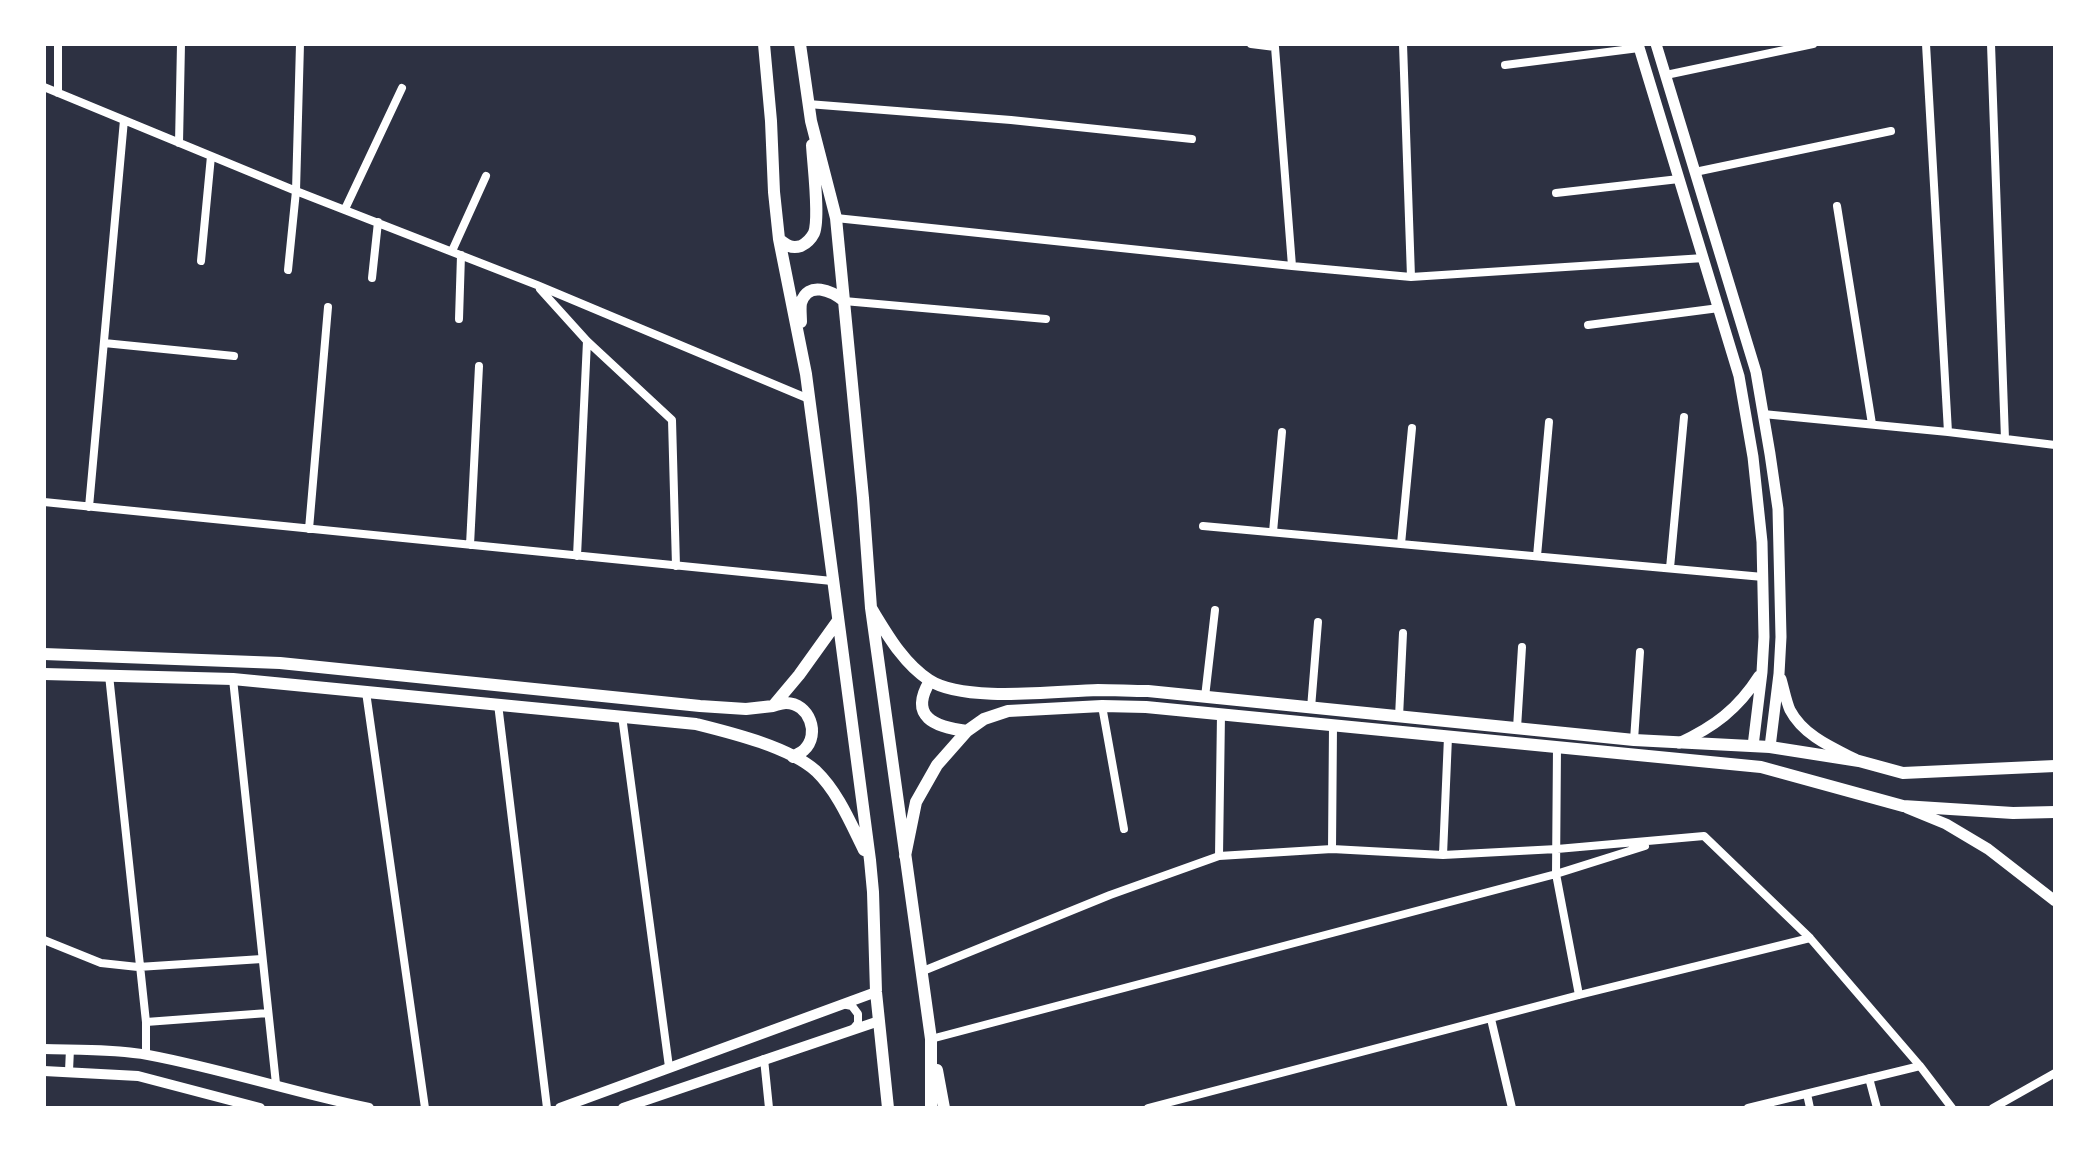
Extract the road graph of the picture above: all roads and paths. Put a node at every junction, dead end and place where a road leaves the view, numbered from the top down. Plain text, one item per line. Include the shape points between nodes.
1 (58, 44) edge
2 (181, 44) edge
3 (300, 44) edge
4 (764, 44) edge
5 (800, 44) edge
6 (1251, 44) edge
7 (1403, 44) edge
8 (1656, 44) edge
9 (1813, 44) edge
10 (1926, 44) edge
11 (1991, 44) edge
12 (1639, 46) edge
13 (1505, 65) dead end
14 (1666, 75) junction
15 (44, 87) edge
16 (402, 88) dead end
17 (58, 93) junction
18 (808, 104) junction
19 (124, 120) junction
20 (811, 121) junction
21 (1891, 131) dead end
22 (1192, 139) dead end
23 (179, 143) junction
24 (211, 156) junction
25 (1695, 172) junction
26 (486, 176) dead end
27 (1679, 179) junction
28 (296, 191) junction
29 (1556, 193) dead end
30 (1837, 206) dead end
31 (345, 209) junction
32 (836, 218) junction
33 (378, 222) junction
34 (779, 239) junction
35 (456, 253) junction
36 (1704, 258) junction
37 (201, 261) dead end
38 (1292, 266) junction
39 (288, 270) dead end
40 (1411, 277) junction
41 (372, 278) dead end
42 (537, 285) junction
43 (844, 301) junction
44 (328, 307) dead end
45 (1719, 308) junction
46 (459, 319) dead end
47 (1046, 319) dead end
48 (1588, 325) dead end
49 (587, 341) junction
50 (104, 343) junction
51 (234, 356) dead end
52 (479, 366) dead end
53 (806, 374) junction
54 (809, 399) junction
55 (1763, 414) junction
56 (1684, 417) dead end
57 (1746, 417) junction
58 (1549, 422) dead end
59 (1872, 424) junction
60 (1412, 428) dead end
61 (1282, 432) dead end
62 (1948, 432) junction
63 (2005, 439) junction
64 (2055, 445) edge
65 (44, 502) edge
66 (89, 507) junction
67 (1203, 526) dead end
68 (309, 529) junction
69 (1273, 532) junction
70 (1401, 544) junction
71 (470, 545) junction
72 (577, 556) junction
73 (1537, 556) junction
74 (676, 566) junction
75 (1670, 568) junction
76 (1763, 577) junction
77 (832, 581) junction
78 (871, 608) junction
79 (1215, 610) dead end
80 (837, 622) junction
81 (1318, 622) dead end
82 (1403, 633) dead end
83 (1522, 647) dead end
84 (1640, 652) dead end
85 (44, 654) edge
86 (1762, 672) junction
87 (44, 674) edge
88 (1779, 674) junction
89 (109, 675) junction
90 (233, 679) junction
91 (930, 681) junction
92 (366, 692) junction
93 (1205, 697) junction
94 (498, 704) junction
95 (773, 706) junction
96 (1102, 706) junction
97 (1311, 708) junction
98 (1221, 714) junction
99 (622, 716) junction
100 (1399, 717) junction
101 (1333, 726) junction
102 (1517, 728) junction
103 (967, 731) junction
104 (1448, 737) junction
105 (1634, 740) junction
106 (1677, 743) junction
107 (1753, 746) junction
108 (1557, 747) junction
109 (1770, 747) junction
110 (793, 757) junction
111 (1859, 761) junction
112 (2055, 766) edge
113 (1761, 767) junction
114 (1903, 806) junction
115 (2055, 812) edge
116 (1124, 829) dead end
117 (1659, 841) junction
118 (1332, 849) junction
119 (1557, 849) junction
120 (1443, 855) junction
121 (905, 856) junction
122 (1219, 856) junction
123 (870, 860) junction
124 (1556, 874) junction
125 (2055, 901) edge
126 (1810, 938) junction
127 (44, 940) edge
128 (262, 959) junction
129 (138, 967) junction
130 (923, 971) junction
131 (876, 992) junction
132 (1579, 995) junction
133 (842, 1004) junction
134 (268, 1013) junction
135 (1491, 1019) junction
136 (879, 1021) junction
137 (146, 1022) junction
138 (852, 1030) junction
139 (931, 1039) junction
140 (44, 1049) edge
141 (70, 1049) junction
142 (146, 1054) junction
143 (764, 1059) junction
144 (1920, 1066) junction
145 (669, 1067) junction
146 (44, 1071) edge
147 (69, 1071) junction
148 (2055, 1073) edge
149 (1869, 1078) junction
150 (276, 1084) junction
151 (1807, 1094) junction
152 (221, 1103) edge
153 (642, 1104) edge
154 (260, 1108) edge
155 (369, 1108) edge
156 (425, 1108) edge
157 (547, 1108) edge
158 (560, 1108) edge
159 (623, 1108) edge
160 (769, 1108) edge
161 (888, 1108) edge
162 (931, 1108) edge
163 (944, 1108) edge
164 (1148, 1108) edge
165 (1512, 1108) edge
166 (1748, 1108) edge
167 (1810, 1108) edge
168 (1877, 1108) edge
169 (1952, 1108) edge
170 (1993, 1108) edge

1 - 17 street
2 - 23 street
3 - 28 street
4 - 34 main road
5 - 18 main road
6 - 38 street via 1275,47
7 - 40 street
8 - 14 main road
9 - 14 street
10 - 62 street
11 - 63 street
12 - 13 street
12 - 27 main road
14 - 25 main road
15 - 17 street
16 - 31 street
17 - 19 street
18 - 20 main road
18 - 22 street
19 - 23 street
19 - 50 street
20 - 32 main road
20 - 34 main road via 813,237 796,247
21 - 25 street
23 - 24 street
24 - 28 street
24 - 37 street
25 - 55 main road via 1756,372
26 - 35 street
27 - 29 street
27 - 36 main road
28 - 31 street
28 - 39 street
30 - 59 street
31 - 33 street
32 - 38 street
32 - 43 main road
33 - 35 street
33 - 41 street
34 - 53 main road
35 - 42 street
35 - 46 street
36 - 40 street
36 - 45 main road
38 - 40 street
42 - 49 street
42 - 54 street
43 - 47 street
43 - 53 main road via 818,289 801,302
43 - 78 main road
44 - 68 street
45 - 48 street
45 - 57 main road
49 - 72 street
49 - 74 street via 672,420
50 - 51 street
50 - 66 street
52 - 71 street
53 - 54 main road
54 - 77 main road
55 - 57 main road
55 - 59 street
55 - 88 main road via 1779,525
56 - 75 street
57 - 76 main road
58 - 73 street
59 - 62 street
60 - 70 street
61 - 69 street
62 - 63 street
63 - 64 street
65 - 66 street
66 - 68 street
67 - 69 street
68 - 71 street
69 - 70 street
70 - 73 street
71 - 72 street
72 - 74 street
73 - 75 street
74 - 77 street
75 - 76 street
76 - 86 main road
77 - 80 main road
78 - 91 main road via 908,663
78 - 121 main road
79 - 93 street
80 - 95 main road
80 - 123 main road
81 - 97 street
82 - 100 street
83 - 102 street
84 - 105 street
85 - 95 main road via 280,663 700,706
86 - 106 main road via 1725,717
86 - 107 main road
87 - 89 main road
88 - 109 main road
88 - 111 main road via 1791,711 1803,726
89 - 90 main road
89 - 129 street
90 - 92 main road
90 - 128 street
91 - 93 main road via 963,691 1005,694 1100,690
91 - 103 main road via 922,694 923,710 946,729
92 - 94 main road
92 - 156 street
93 - 97 main road
94 - 99 main road
94 - 157 street
95 - 110 main road via 788,703 802,708 811,720 806,749
96 - 98 main road
96 - 103 main road via 1008,711
96 - 116 street
97 - 100 main road
98 - 101 main road
98 - 122 street
99 - 110 main road via 744,735
99 - 145 street
100 - 102 main road
101 - 104 main road
101 - 118 street
102 - 105 main road
103 - 121 main road via 937,765 916,802
104 - 108 main road
104 - 120 street
105 - 106 main road
106 - 107 main road
107 - 109 main road
107 - 113 main road
108 - 113 main road
108 - 119 street
109 - 111 main road
109 - 113 main road
110 - 123 main road via 816,771 838,800
111 - 112 main road via 1903,773
113 - 114 main road
114 - 115 main road
114 - 125 main road via 1988,849
117 - 119 street
117 - 124 street
117 - 126 street via 1704,836
118 - 120 street
118 - 122 street
119 - 120 street
119 - 124 street
121 - 130 main road
122 - 130 street
123 - 131 main road
124 - 132 street
124 - 139 street
126 - 132 street
126 - 144 street
127 - 129 street via 101,963
128 - 129 street
128 - 134 street
129 - 137 street
130 - 139 main road
131 - 133 street
131 - 136 main road
132 - 135 street
133 - 138 street via 858,1014
133 - 145 street
134 - 137 street
134 - 150 street
135 - 164 street
135 - 165 street
136 - 138 street
136 - 161 main road
137 - 142 street
138 - 143 street
139 - 162 main road
139 - 163 main road
140 - 141 street
141 - 142 street
141 - 147 street
142 - 150 street
143 - 153 street
143 - 160 street
144 - 149 street
144 - 169 street
145 - 158 street
146 - 147 street
147 - 152 street via 138,1076
148 - 170 street
149 - 151 street
149 - 168 street
150 - 155 street
151 - 166 street
151 - 167 street
152 - 154 street
153 - 159 street

